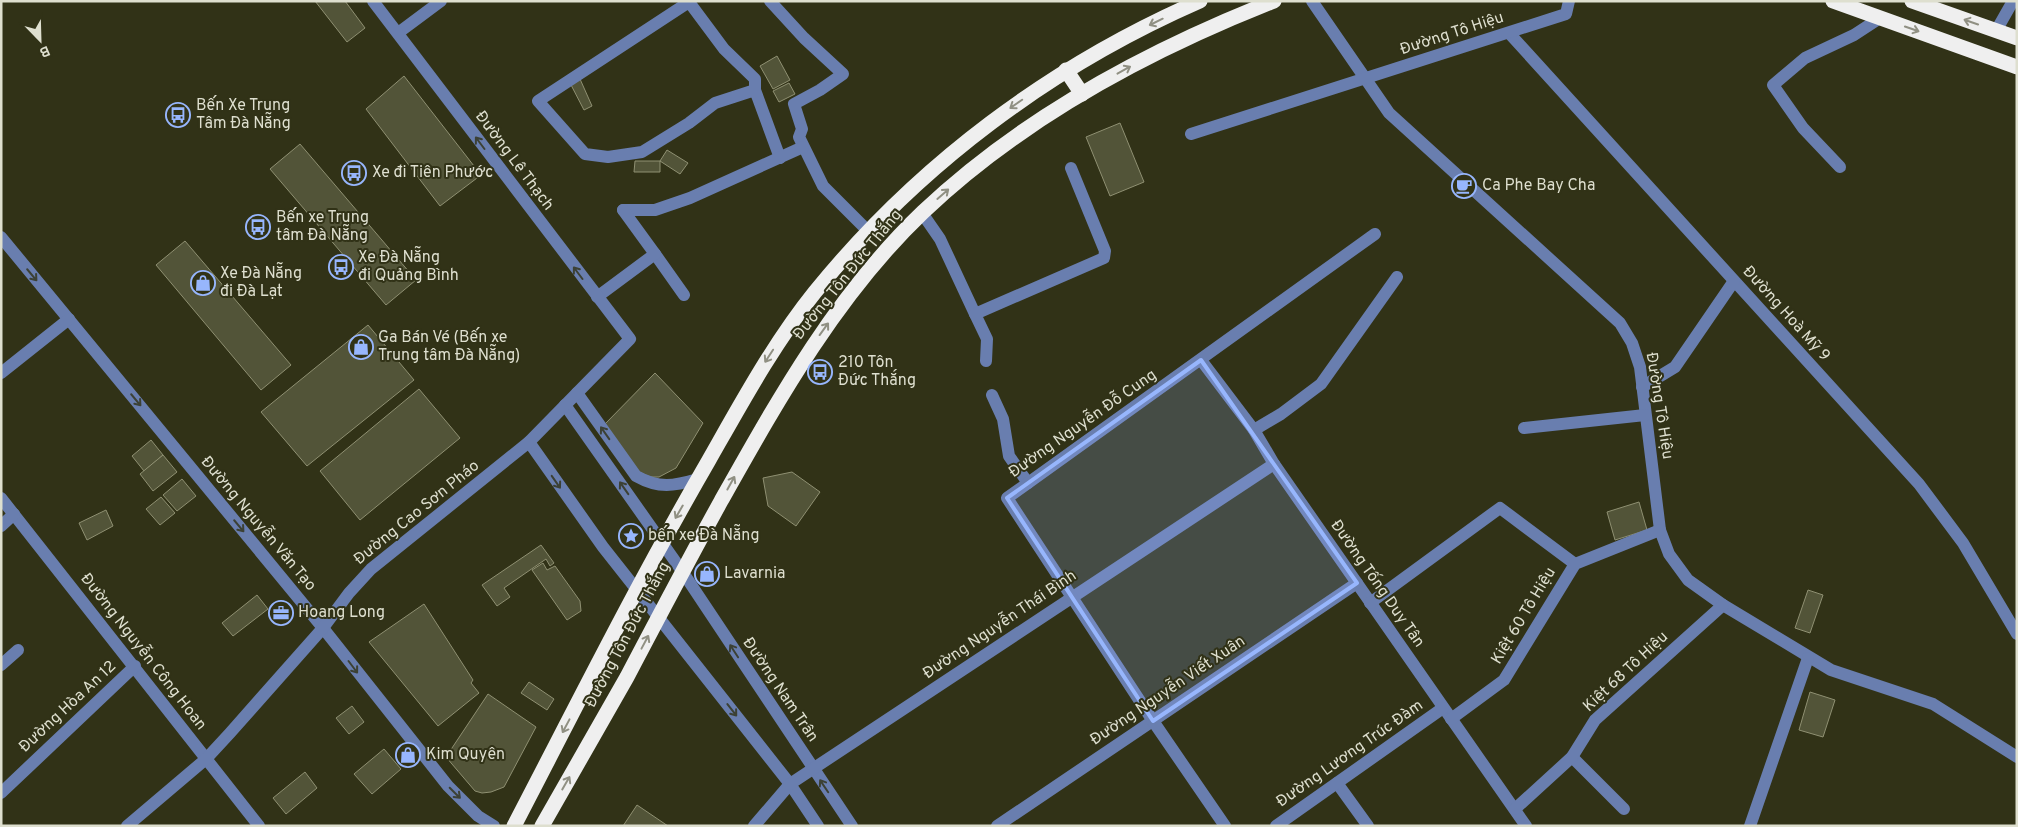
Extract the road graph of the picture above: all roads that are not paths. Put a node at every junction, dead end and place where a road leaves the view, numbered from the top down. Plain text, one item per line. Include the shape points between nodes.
1 (374, 1) edge
2 (441, 1) edge
3 (770, 1) edge
4 (1200, 1) edge
5 (1274, 1) edge
6 (1312, 1) edge
7 (1569, 1) edge
8 (1833, 1) edge
9 (1912, 1) edge
10 (2013, 1) edge
11 (1880, 18) junction
12 (1996, 31) junction
13 (1509, 33) junction
14 (398, 34) junction
15 (2017, 38) edge
16 (2017, 66) edge
17 (1066, 70) junction
18 (1365, 78) junction
19 (755, 90) junction
20 (1082, 94) junction
21 (1191, 134) dead end
22 (803, 147) junction
23 (780, 158) junction
24 (1840, 167) dead end
25 (1071, 168) dead end
26 (922, 213) junction
27 (869, 232) junction
28 (1375, 234) dead end
29 (1, 237) edge
30 (655, 254) junction
31 (1397, 277) dead end
32 (1734, 281) junction
33 (684, 295) dead end
34 (596, 297) junction
35 (975, 314) junction
36 (69, 319) junction
37 (630, 339) joint
38 (1201, 360) junction
39 (986, 361) dead end
40 (1, 373) edge
41 (1642, 387) junction
42 (577, 393) junction
43 (992, 395) dead end
44 (565, 405) junction
45 (1645, 415) junction
46 (1524, 428) dead end
47 (1254, 430) junction
48 (528, 442) junction
49 (1274, 464) junction
50 (698, 479) junction
51 (1028, 483) junction
52 (1, 498) edge
53 (14, 514) junction
54 (1, 526) edge
55 (1660, 530) junction
56 (662, 542) junction
57 (1575, 564) junction
58 (682, 571) junction
59 (1357, 583) junction
60 (637, 590) junction
61 (1071, 596) junction
62 (1370, 603) junction
63 (1723, 605) junction
64 (658, 616) junction
65 (323, 628) junction
66 (2017, 634) edge
67 (18, 650) dead end
68 (1808, 658) junction
69 (1, 665) edge
70 (135, 666) junction
71 (1443, 708) junction
72 (1451, 719) junction
73 (1153, 721) junction
74 (1572, 757) junction
75 (2017, 757) edge
76 (206, 758) junction
77 (813, 769) junction
78 (1337, 783) junction
79 (790, 784) junction
80 (1, 793) edge
81 (1624, 809) dead end
82 (1515, 810) junction
83 (127, 826) edge
84 (259, 826) edge
85 (494, 826) edge
86 (514, 826) edge
87 (542, 826) edge
88 (754, 826) edge
89 (818, 826) edge
90 (852, 826) edge
91 (998, 826) edge
92 (1225, 826) edge
93 (1276, 826) edge
94 (1368, 826) edge
95 (1526, 826) edge
96 (1750, 826) edge

1 - 14 street, Đường Lê Thạch
2 - 14 street
3 - 22 street via 844,74 794,104 802,129 799,137
4 -> 17 highway, Đường Tôn Đức Thắng
20 -> 5 highway, Đường Tôn Đức Thắng via 1163,49
6 - 18 street, Đường Tô Hiệu
7 - 13 street, Đường Tô Hiệu via 1566,14
8 - 11 highway
12 -> 9 highway
10 - 12 street
11 -> 16 highway
11 - 24 street via 1854,35 1805,58 1773,85 1803,128
12 - 15 highway
13 - 18 street, Đường Tô Hiệu
13 - 32 street, Đường Hoà Mỹ 9
34 -> 14 street, Đường Lê Thạch
17 - 20 highway
17 -> 27 highway, Đường Tôn Đức Thắng via 951,154
18 - 21 street, Đường Tô Hiệu
18 - 41 street, Đường Tô Hiệu via 1389,114 1620,323 1632,343
19 - 19 street via 715,103 689,124 642,152 608,156 584,154 538,101 689,2 724,49 755,79
19 - 23 street
26 -> 20 highway, Đường Tôn Đức Thắng via 1000,148
22 - 23 street
22 - 27 street via 823,186
23 - 30 street via 655,210 623,210
25 - 35 street via 1105,251 1104,258
26 - 35 street via 940,240
58 -> 26 highway, Đường Tôn Đức Thắng via 803,358 841,306
27 -> 50 highway, Đường Tôn Đức Thắng via 815,292 770,355
28 - 38 street, Đường Nguyễn Đỗ Cung
29 -> 36 street, Đường Nguyễn Văn Tạo
30 - 33 street
30 - 34 street
31 - 47 street via 1321,384
32 - 41 street via 1675,367
32 - 66 street, Đường Hoà Mỹ 9 via 1919,484 1964,543
34 - 37 street, Đường Lê Thạch
35 - 39 street via 987,339
36 - 40 street
36 -> 65 street, Đường Nguyễn Văn Tạo
37 - 42 street, Đường Cao Sơn Pháo
38 - 47 street, Đường Tống Duy Tân
38 - 51 street, Đường Nguyễn Đỗ Cung
41 - 45 street, Đường Tô Hiệu
42 - 44 street, Đường Cao Sơn Pháo
50 -> 42 street via 663,486 636,476
43 - 51 street via 1003,419 1009,456
44 - 48 street, Đường Cao Sơn Pháo
56 -> 44 street
45 - 46 street
45 - 55 street, Đường Tô Hiệu
47 - 49 street, Đường Tống Duy Tân
48 -> 60 street
48 - 65 street, Đường Cao Sơn Pháo via 371,569 348,593
49 - 59 street, Đường Tống Duy Tân
49 - 61 street, Đường Nguyễn Thái Bình
50 -> 56 highway, Đường Tôn Đức Thắng
51 - 61 street, Đường Nguyễn Đỗ Cung via 1008,498
52 - 53 street, Đường Nguyễn Công Hoan
53 - 54 street
53 - 70 street, Đường Nguyễn Công Hoan
55 - 57 street, Kiệt 60 Tô Hiệu
55 - 63 street, Đường Tô Hiệu via 1669,554 1688,580
56 - 58 street, Đường Nam Trân
56 - 60 highway, Đường Tôn Đức Thắng
57 - 62 street, Kiệt 60 Tô Hiệu via 1500,508
57 - 72 street, Kiệt 60 Tô Hiệu via 1504,680
58 - 64 highway, Đường Tôn Đức Thắng
77 -> 58 street, Đường Nam Trân
59 - 62 street, Đường Tống Duy Tân
59 - 73 street, Đường Nguyễn Viết Xuân
60 - 64 street
60 -> 86 highway, Đường Tôn Đức Thắng
61 - 73 street, Đường Nguyễn Đỗ Cung
61 - 77 street, Đường Nguyễn Thái Bình
62 - 71 street, Đường Tống Duy Tân
63 - 68 street, Đường Tô Hiệu
63 - 74 street, Kiệt 68 Tô Hiệu via 1595,720
64 -> 79 street
87 -> 64 highway, Đường Tôn Đức Thắng
65 - 76 street, Đường Cao Sơn Pháo
65 -> 85 street, Đường Nguyễn Văn Tạo via 448,786 478,816
67 - 69 street
68 - 75 street, Đường Tô Hiệu via 1831,670 1933,704
68 - 96 street
70 - 76 street, Đường Nguyễn Công Hoan
70 - 80 street, Đường Hòa An 12
71 - 72 street, Đường Tống Duy Tân
71 - 78 street, Đường Lương Trúc Đàm
72 - 82 street, Đường Tống Duy Tân
73 - 91 street, Đường Nguyễn Viết Xuân
73 - 92 street, Đường Nguyễn Đỗ Cung
74 - 81 street
74 - 82 street, Kiệt 68 Tô Hiệu
76 - 83 street, Đường Cao Sơn Pháo
76 - 84 street, Đường Nguyễn Công Hoan
77 - 79 street, Đường Nguyễn Thái Bình
90 -> 77 street, Đường Nam Trân
78 - 93 street, Đường Lương Trúc Đàm
78 - 94 street
79 - 88 street, Đường Nguyễn Thái Bình
79 - 89 street
82 - 95 street, Đường Tống Duy Tân

